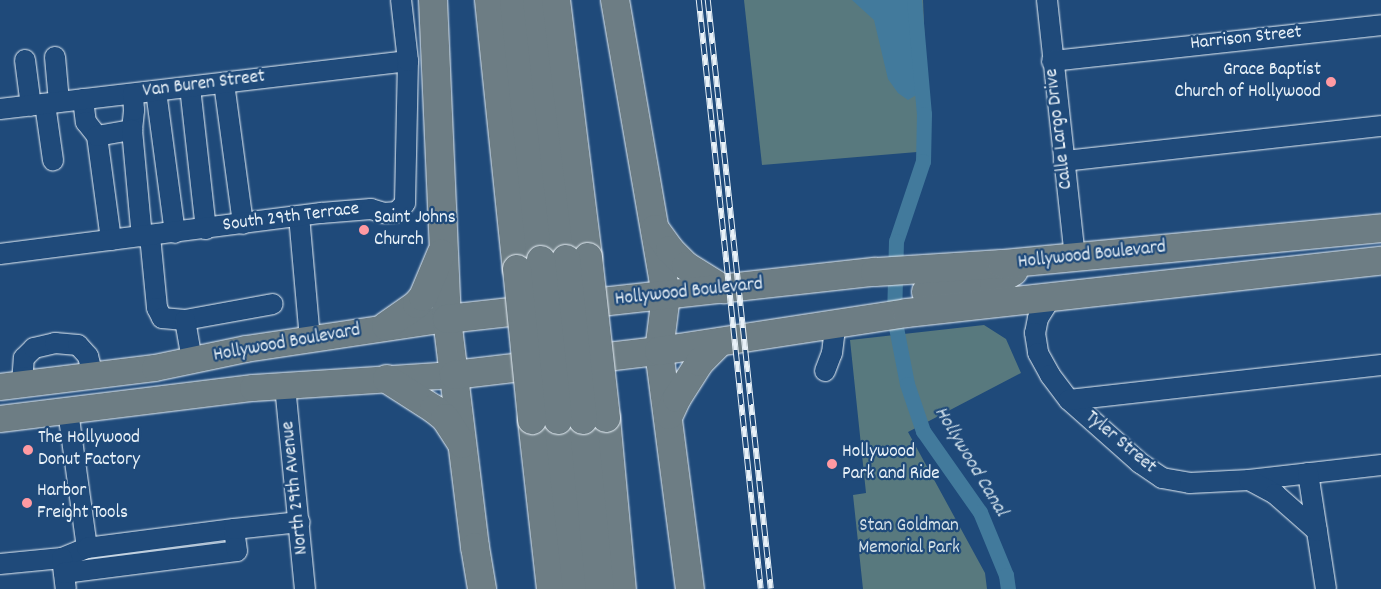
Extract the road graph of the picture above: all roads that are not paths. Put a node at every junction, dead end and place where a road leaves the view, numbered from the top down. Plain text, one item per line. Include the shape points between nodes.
1 (401, 0) edge
2 (433, 0) edge
3 (489, 0) edge
4 (514, 0) edge
5 (537, 0) edge
6 (556, 0) edge
7 (615, 0) edge
8 (1047, 0) edge
9 (1381, 25) edge
10 (55, 57) dead end
11 (25, 60) dead end
12 (408, 61) junction
13 (1052, 61) junction
14 (224, 83) junction
15 (190, 87) junction
16 (156, 91) junction
17 (133, 94) junction
18 (83, 99) junction
19 (45, 104) junction
20 (0, 109) edge
21 (1381, 126) edge
22 (132, 130) junction
23 (97, 136) junction
24 (52, 160) dead end
25 (1064, 161) junction
26 (299, 216) junction
27 (243, 224) junction
28 (653, 226) junction
29 (1381, 228) edge
30 (206, 229) junction
31 (157, 235) junction
32 (111, 240) junction
33 (444, 246) junction
34 (0, 254) edge
35 (1076, 257) junction
36 (553, 261) junction
37 (1381, 261) edge
38 (723, 289) junction
39 (666, 296) junction
40 (1052, 296) junction
41 (898, 298) junction
42 (273, 304) dead end
43 (448, 318) junction
44 (178, 320) junction
45 (836, 322) junction
46 (386, 326) junction
47 (310, 340) junction
48 (720, 342) junction
49 (659, 351) junction
50 (192, 360) junction
51 (1381, 365) edge
52 (825, 371) dead end
53 (454, 375) junction
54 (93, 376) junction
55 (387, 379) junction
56 (11, 386) edge
57 (286, 386) junction
58 (1069, 400) junction
59 (68, 411) junction
60 (669, 415) junction
61 (0, 419) edge
62 (570, 419) junction
63 (463, 445) junction
64 (1381, 466) edge
65 (1308, 473) junction
66 (1249, 480) junction
67 (300, 522) junction
68 (234, 529) junction
69 (1316, 531) junction
70 (87, 548) junction
71 (0, 564) edge
72 (64, 573) edge
73 (305, 589) edge
74 (482, 589) edge
75 (551, 589) edge
76 (577, 589) edge
77 (600, 589) edge
78 (622, 589) edge
79 (690, 589) edge
80 (1326, 589) edge

1 - 12 street, South 29th Terrace
2 - 33 highway
3 - 36 highway
4 - 36 highway
5 - 36 highway
6 - 36 highway
7 - 28 highway
8 - 13 street, Calle Largo Drive
9 - 13 street, Harrison Street
10 - 19 street
11 - 19 street
12 - 14 street, Van Buren Street
12 - 26 street, South 29th Terrace via 404,203 397,212 371,209
13 - 25 street, Calle Largo Drive
14 - 15 street, Van Buren Street
14 - 27 street
15 - 16 street, Van Buren Street
15 - 30 street
16 - 17 street, Van Buren Street
16 - 31 street
17 - 18 street, Van Buren Street
17 - 22 street
18 - 19 street, Van Buren Street
18 - 23 street via 86,122
19 - 20 street, Van Buren Street
19 - 24 street
21 - 25 street
22 - 23 street
22 - 31 street
23 - 32 street
25 - 35 street, Calle Largo Drive
26 - 27 street, South 29th Terrace
26 - 47 street
27 - 30 street, South 29th Terrace
28 - 38 highway via 686,266
28 - 39 highway
29 - 35 highway, Hollywood Boulevard
30 - 31 street, South 29th Terrace
31 - 32 street, South 29th Terrace
31 - 44 street via 157,308 162,318
32 - 34 street, South 29th Terrace
33 - 43 highway
33 - 46 highway via 423,297
35 - 41 highway, Hollywood Boulevard via 1030,261
36 - 62 highway, bridge
36 - 62 highway, bridge
37 - 40 highway, Hollywood Boulevard
38 - 39 highway, Hollywood Boulevard
38 - 41 highway, Hollywood Boulevard via 875,272
39 - 43 highway, Hollywood Boulevard
39 - 49 highway
40 - 41 highway, Hollywood Boulevard
40 - 58 street, Tyler Street via 1038,318 1035,333 1038,352
41 - 45 highway, Hollywood Boulevard
42 - 44 street
43 - 46 main road, Hollywood Boulevard
43 - 53 highway
44 - 50 street
45 - 48 highway, Hollywood Boulevard
45 - 52 street via 832,353
46 - 47 main road, Hollywood Boulevard
47 - 50 main road, Hollywood Boulevard
48 - 49 highway, Hollywood Boulevard
48 - 60 highway via 700,362
49 - 53 highway, Hollywood Boulevard
49 - 60 highway
50 - 54 main road, Hollywood Boulevard
51 - 58 street
53 - 55 main road, Hollywood Boulevard
53 - 63 highway
54 - 56 main road, Hollywood Boulevard
54 - 56 street via 88,356 78,345 55,342 34,348 24,358
55 - 57 main road, Hollywood Boulevard
55 - 63 highway via 445,418
57 - 59 main road, Hollywood Boulevard
57 - 67 street, North 29th Avenue
58 - 66 street, Tyler Street via 1140,463 1162,478 1190,483
59 - 61 main road, Hollywood Boulevard
59 - 70 street
60 - 79 highway
62 - 75 highway
62 - 76 highway
62 - 77 highway
62 - 78 highway
63 - 74 highway
64 - 65 street, Tyler Street
65 - 66 street, Tyler Street
65 - 69 street
66 - 69 street via 1275,494
67 - 68 street
67 - 73 street, North 29th Avenue
68 - 70 street
68 - 72 street via 237,551
69 - 80 street
70 - 72 street
71 - 72 street

